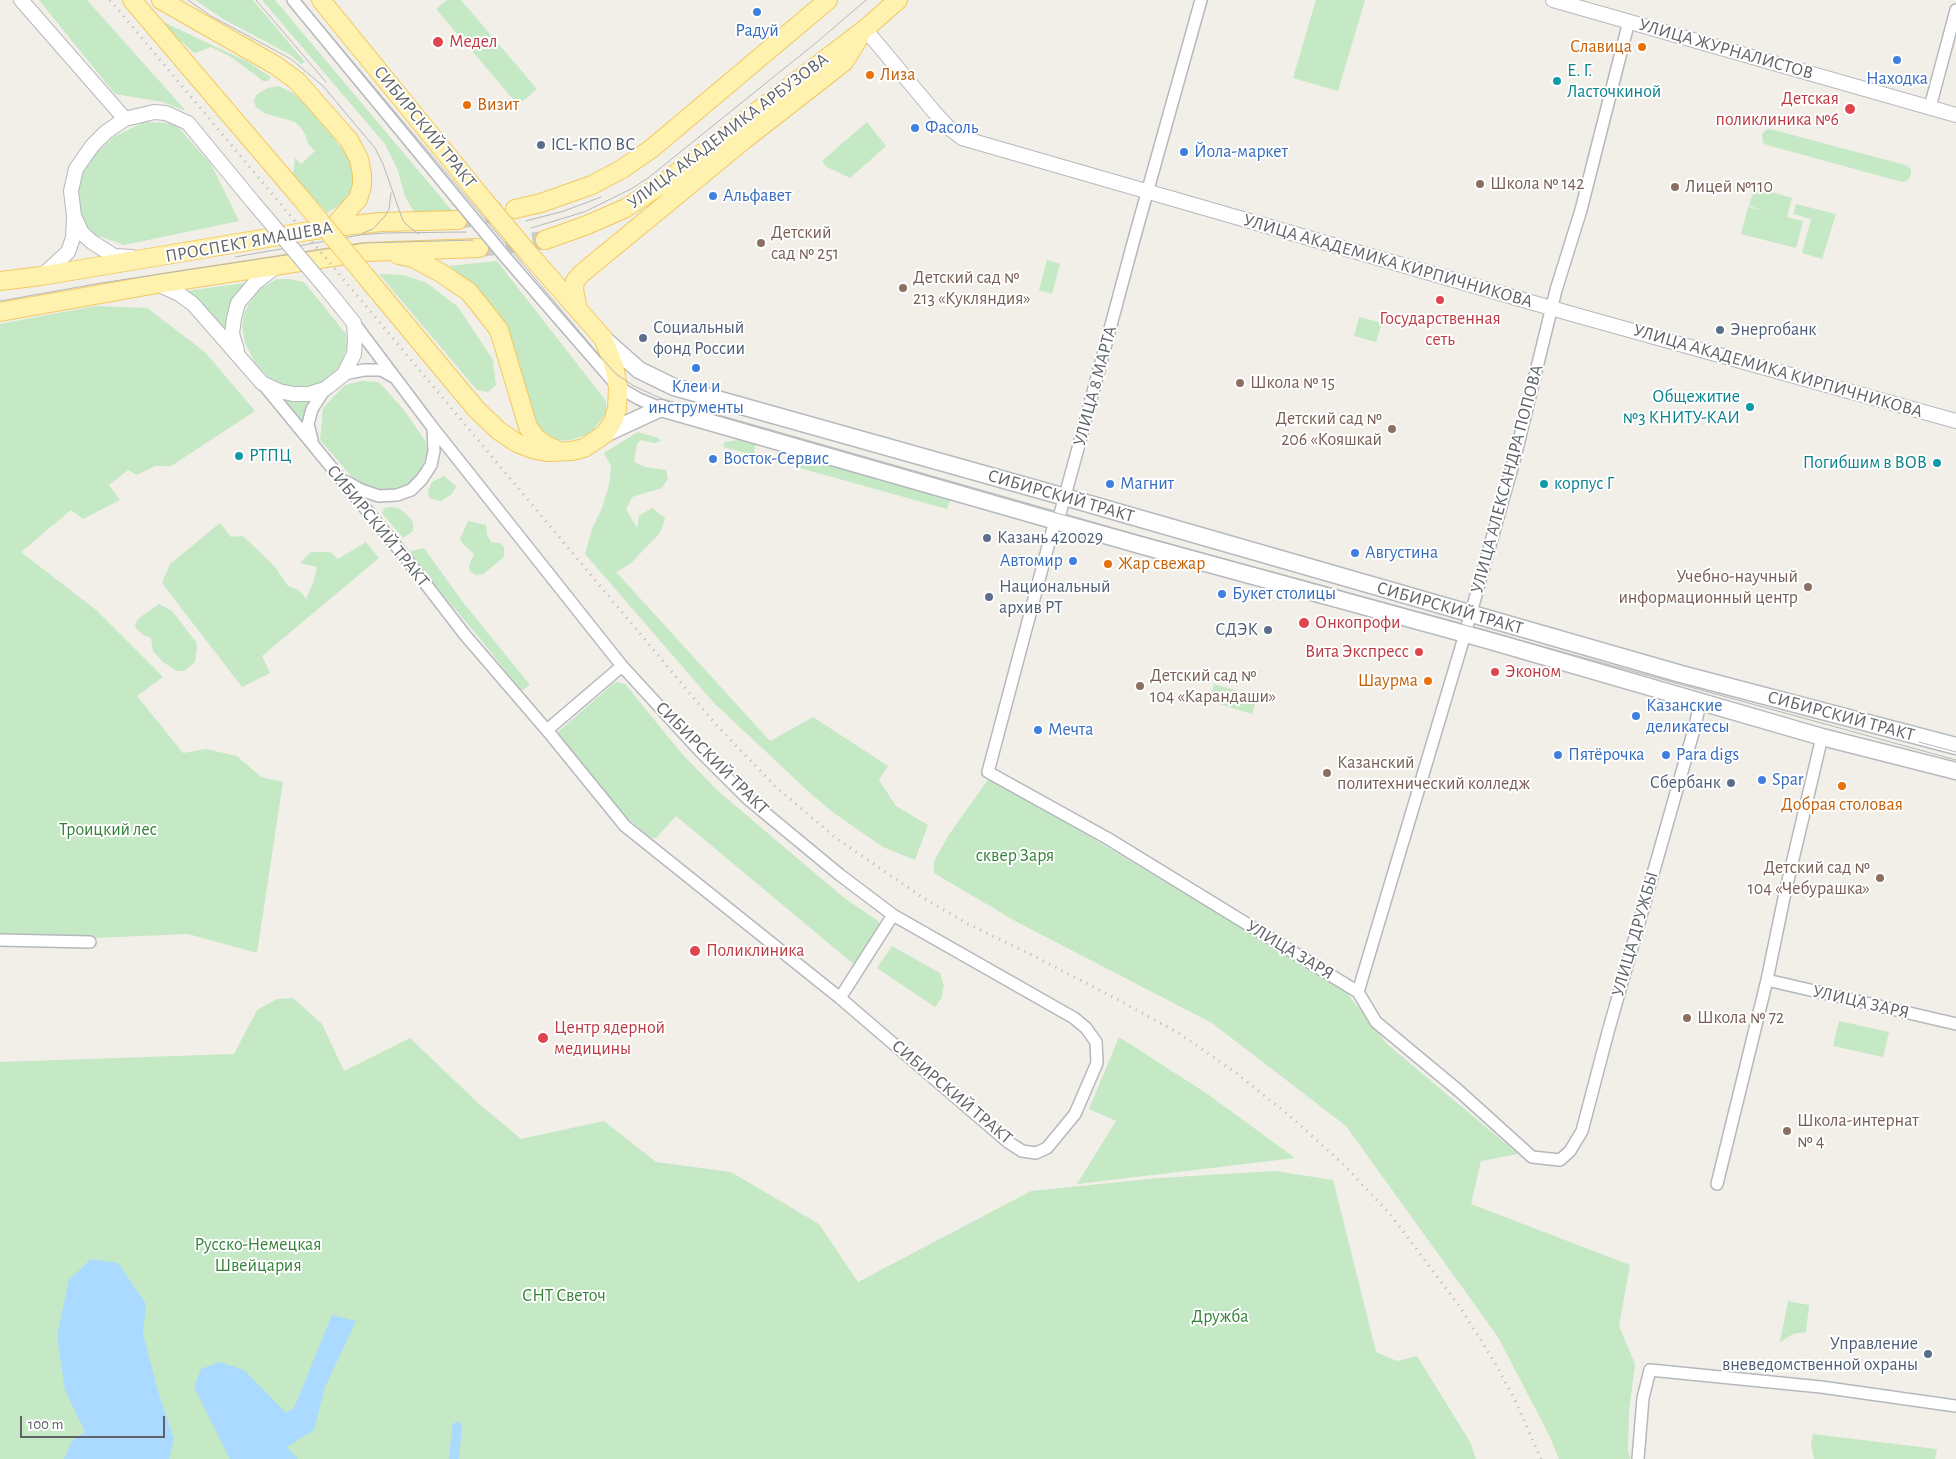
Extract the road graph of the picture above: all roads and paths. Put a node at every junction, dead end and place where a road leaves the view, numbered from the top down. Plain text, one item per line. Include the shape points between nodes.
1 (21, 0) edge
2 (132, 0) edge
3 (161, 0) edge
4 (293, 0) edge
5 (321, 0) edge
6 (828, 0) edge
7 (898, 0) edge
8 (1201, 0) edge
9 (1553, 0) edge
10 (1956, 10) edge
11 (1629, 21) junction
12 (865, 29) junction
13 (1930, 107) junction
14 (1956, 115) edge
15 (125, 119) junction
16 (1148, 192) junction
17 (515, 209) tunnel mouth
18 (74, 216) junction
19 (458, 220) tunnel mouth
20 (333, 228) junction
21 (545, 240) tunnel mouth
22 (479, 248) tunnel mouth
23 (365, 252) junction
24 (152, 258) junction
25 (279, 265) junction
26 (41, 276) junction
27 (0, 281) edge
28 (157, 284) junction
29 (1552, 308) junction
30 (578, 310) junction
31 (0, 312) edge
32 (354, 323) junction
33 (603, 338) junction
34 (243, 359) junction
35 (344, 374) junction
36 (398, 379) junction
37 (262, 383) junction
38 (618, 387) junction
39 (325, 390) junction
40 (661, 408) junction
41 (1956, 421) edge
42 (433, 428) junction
43 (606, 434) junction
44 (314, 445) junction
45 (562, 452) junction
46 (341, 478) junction
47 (1064, 497) junction
48 (1058, 521) junction
49 (1470, 614) junction
50 (1465, 634) junction
51 (622, 666) junction
52 (1700, 703) junction
53 (547, 730) junction
54 (1822, 738) junction
55 (1956, 746) edge
56 (1956, 771) edge
57 (988, 772) joint
58 (893, 916) junction
59 (0, 940) edge
60 (90, 942) dead end
61 (1767, 980) junction
62 (1358, 992) junction
63 (840, 998) junction
64 (1956, 1024) edge
65 (1560, 1160) joint
66 (1717, 1184) dead end
67 (1956, 1406) edge
68 (1638, 1459) edge

1 - 15 street
2 - 45 main road, bridge via 476,409 499,431 518,443 546,452
3 - 20 main road via 297,81 349,140 359,159 362,186 358,199
4 - 38 street, СИБИРСКИЙ ТРАКТ, bridge via 507,259
5 - 30 main road, СИБИРСКИЙ ТРАКТ, bridge
6 - 17 main road, УЛИЦА АКАДЕМИКА АРБУЗОВА via 651,149 622,169 592,185
7 - 12 main road, УЛИЦА АКАДЕМИКА АРБУЗОВА
8 - 16 street, УЛИЦА 8 МАРТА
9 - 11 street, УЛИЦА ЖУРНАЛИСТОВ
10 - 13 street
11 - 13 street, УЛИЦА ЖУРНАЛИСТОВ
11 - 29 street, УЛИЦА АЛЕКСАНДРА ПОПОВА via 1581,210
12 - 16 street, УЛИЦА АКАДЕМИКА КИРПИЧНИКОВА via 935,113 962,138
12 - 21 main road, УЛИЦА АКАДЕМИКА АРБУЗОВА via 626,208
12 - 30 main road via 844,62 581,274 575,281 574,290
13 - 14 street, УЛИЦА ЖУРНАЛИСТОВ
15 - 18 street via 92,146 76,169 71,191
15 - 32 street, bridge via 154,112 166,113 188,123
16 - 29 street, УЛИЦА АКАДЕМИКА КИРПИЧНИКОВА
16 - 47 street, УЛИЦА 8 МАРТА
18 - 24 street via 82,233 114,256
18 - 26 street via 68,252
19 - 20 main road, ПРОСПЕКТ ЯМАШЕВА via 381,222
20 - 24 main road, ПРОСПЕКТ ЯМАШЕВА
22 - 23 main road, ПРОСПЕКТ ЯМАШЕВА
23 - 25 main road, ПРОСПЕКТ ЯМАШЕВА
23 - 45 main road via 413,258 469,292 499,330 528,427 547,446
24 - 26 main road, ПРОСПЕКТ ЯМАШЕВА
25 - 28 main road, ПРОСПЕКТ ЯМАШЕВА
25 - 34 street, ПРОСПЕКТ ЯМАШЕВА via 238,303 232,334
26 - 27 main road, ПРОСПЕКТ ЯМАШЕВА
28 - 31 main road, ПРОСПЕКТ ЯМАШЕВА
28 - 34 street, ПРОСПЕКТ ЯМАШЕВА via 193,304
29 - 41 street, УЛИЦА АКАДЕМИКА КИРПИЧНИКОВА
29 - 49 street, УЛИЦА АЛЕКСАНДРА ПОПОВА via 1515,457
30 - 33 main road, СИБИРСКИЙ ТРАКТ
32 - 35 street, СИБИРСКИЙ ТРАКТ via 354,354
32 - 36 street, СИБИРСКИЙ ТРАКТ
33 - 38 main road
33 - 47 main road, СИБИРСКИЙ ТРАКТ via 639,370 674,387
34 - 37 street, СИБИРСКИЙ ТРАКТ
35 - 36 street via 380,370
35 - 39 street, СИБИРСКИЙ ТРАКТ
36 - 42 street, СИБИРСКИЙ ТРАКТ
37 - 39 street, СИБИРСКИЙ ТРАКТ via 293,394
37 - 44 street, СИБИРСКИЙ ТРАКТ
38 - 40 street, СИБИРСКИЙ ТРАКТ
38 - 43 main road via 617,409
39 - 44 street, СИБИРСКИЙ ТРАКТ via 312,409 308,424
40 - 43 main road
40 - 48 main road, СИБИРСКИЙ ТРАКТ
42 - 46 street via 431,465 411,490 379,496
42 - 51 street, СИБИРСКИЙ ТРАКТ
43 - 45 main road via 584,448
44 - 46 street, СИБИРСКИЙ ТРАКТ
46 - 53 street, СИБИРСКИЙ ТРАКТ via 465,635
47 - 48 street, УЛИЦА 8 МАРТА
47 - 49 main road, СИБИРСКИЙ ТРАКТ
48 - 50 main road, СИБИРСКИЙ ТРАКТ
48 - 57 street, УЛИЦА 8 МАРТА via 1047,550
49 - 50 street, УЛИЦА АЛЕКСАНДРА ПОПОВА
49 - 55 main road, СИБИРСКИЙ ТРАКТ via 1681,674
50 - 52 main road, СИБИРСКИЙ ТРАКТ
50 - 62 street, УЛИЦА АЛЕКСАНДРА ПОПОВА
51 - 53 street
51 - 58 street, СИБИРСКИЙ ТРАКТ via 748,799
52 - 54 main road, СИБИРСКИЙ ТРАКТ
52 - 65 street, УЛИЦА ДРУЖБЫ via 1582,1131 1570,1151
53 - 63 street, СИБИРСКИЙ ТРАКТ via 625,826
54 - 56 main road, СИБИРСКИЙ ТРАКТ
54 - 61 street via 1784,893
57 - 62 street, УЛИЦА ЗАРЯ via 1107,838
58 - 63 street
58 - 63 street, СИБИРСКИЙ ТРАКТ via 1074,1018 1086,1028 1096,1042 1097,1064 1075,1114 1047,1148 1036,1153 1022,1151
59 - 60 street
61 - 64 street, УЛИЦА ЗАРЯ
61 - 66 street
62 - 65 street, УЛИЦА ЗАРЯ via 1376,1022 1532,1157
67 - 68 street via 1821,1387 1650,1370 1643,1398

